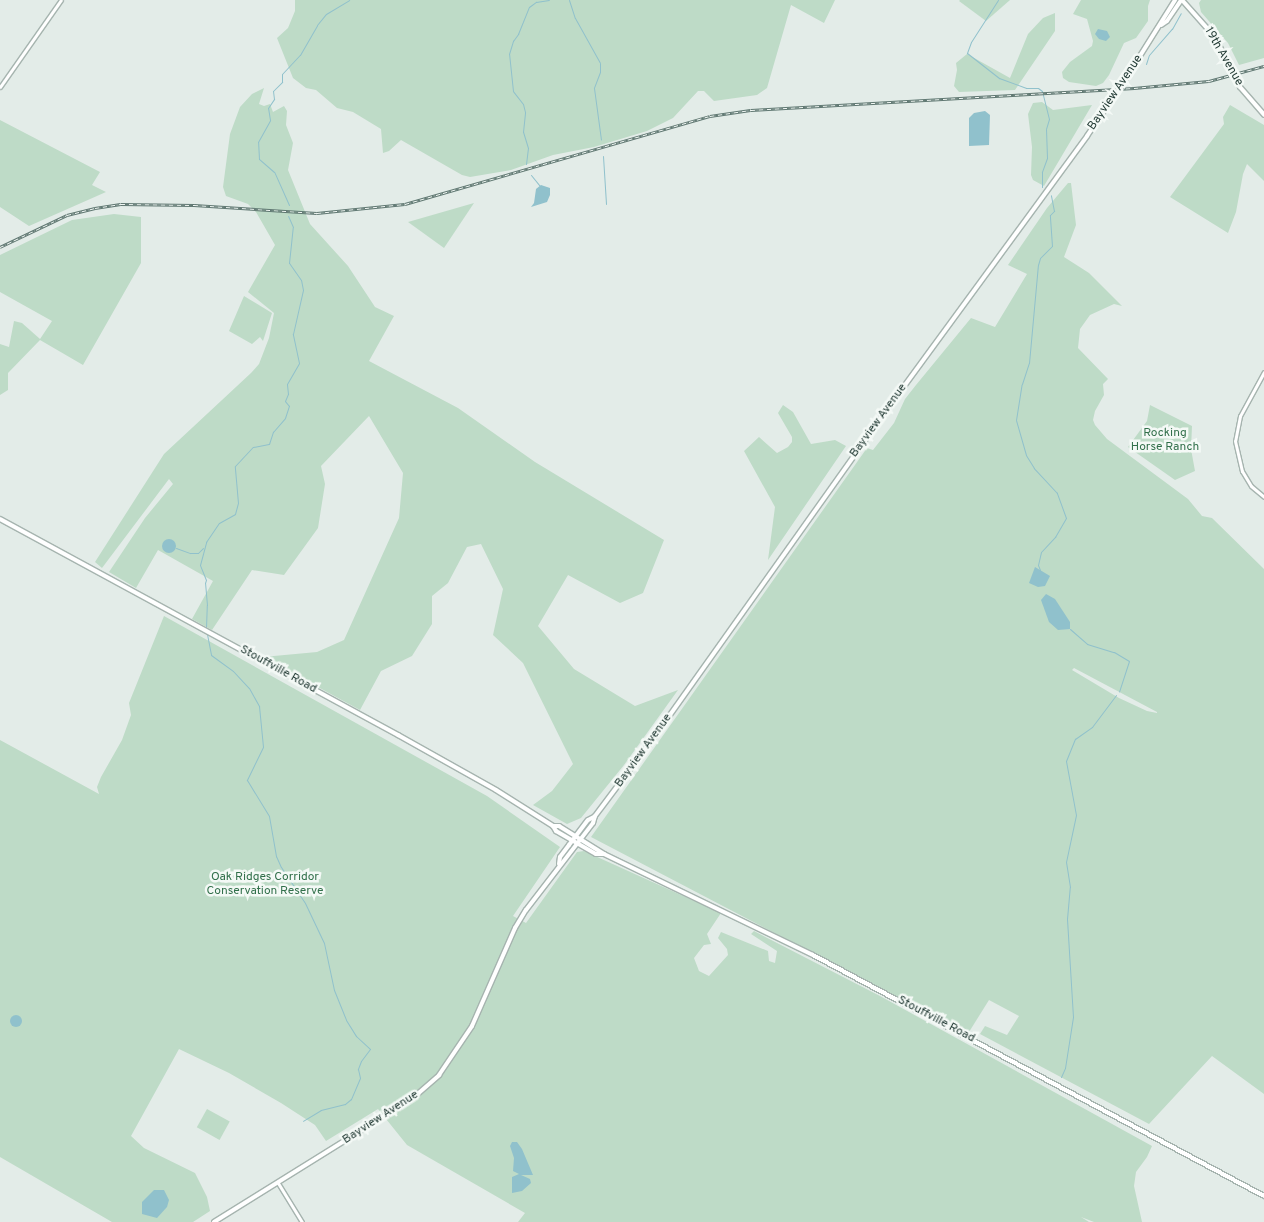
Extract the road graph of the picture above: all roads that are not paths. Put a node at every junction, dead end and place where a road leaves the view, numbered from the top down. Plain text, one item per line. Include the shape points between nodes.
1 (61, 0) edge
2 (1175, 0) edge
3 (1181, 0) edge
4 (1161, 25) junction
5 (0, 87) edge
6 (1264, 115) edge
7 (1264, 372) edge
8 (1264, 497) edge
9 (0, 519) edge
10 (595, 816) junction
11 (553, 826) junction
12 (576, 836) junction
13 (581, 839) junction
14 (573, 840) junction
15 (578, 843) junction
16 (604, 854) junction
17 (560, 864) junction
18 (278, 1183) junction
19 (1264, 1196) edge
20 (214, 1222) edge
21 (302, 1222) edge

1 - 5 street
2 - 4 main road, Bayview Avenue
3 - 4 main road, Bayview Avenue
3 - 6 main road, 19th Avenue via 1215,37 1240,87
4 - 10 main road, Bayview Avenue via 1087,136
7 - 8 street via 1240,416 1235,445 1244,476
9 - 11 main road, Stouffville Road via 406,739
10 - 12 main road, Bayview Avenue
10 - 13 main road, Bayview Avenue
11 - 12 main road, Stouffville Road
11 - 14 main road, Stouffville Road
12 - 13 main road, Stouffville Road
12 - 14 main road, Bayview Avenue
13 - 15 main road, Bayview Avenue
13 - 16 main road, Stouffville Road
14 - 15 main road, Stouffville Road
14 - 17 main road, Bayview Avenue via 560,858
15 - 16 main road, Stouffville Road via 596,854
15 - 17 main road, Bayview Avenue
16 - 19 main road, Stouffville Road via 813,955
17 - 18 main road, Bayview Avenue via 515,928 472,1026 439,1075 413,1098
18 - 20 main road, Bayview Avenue
18 - 21 street

